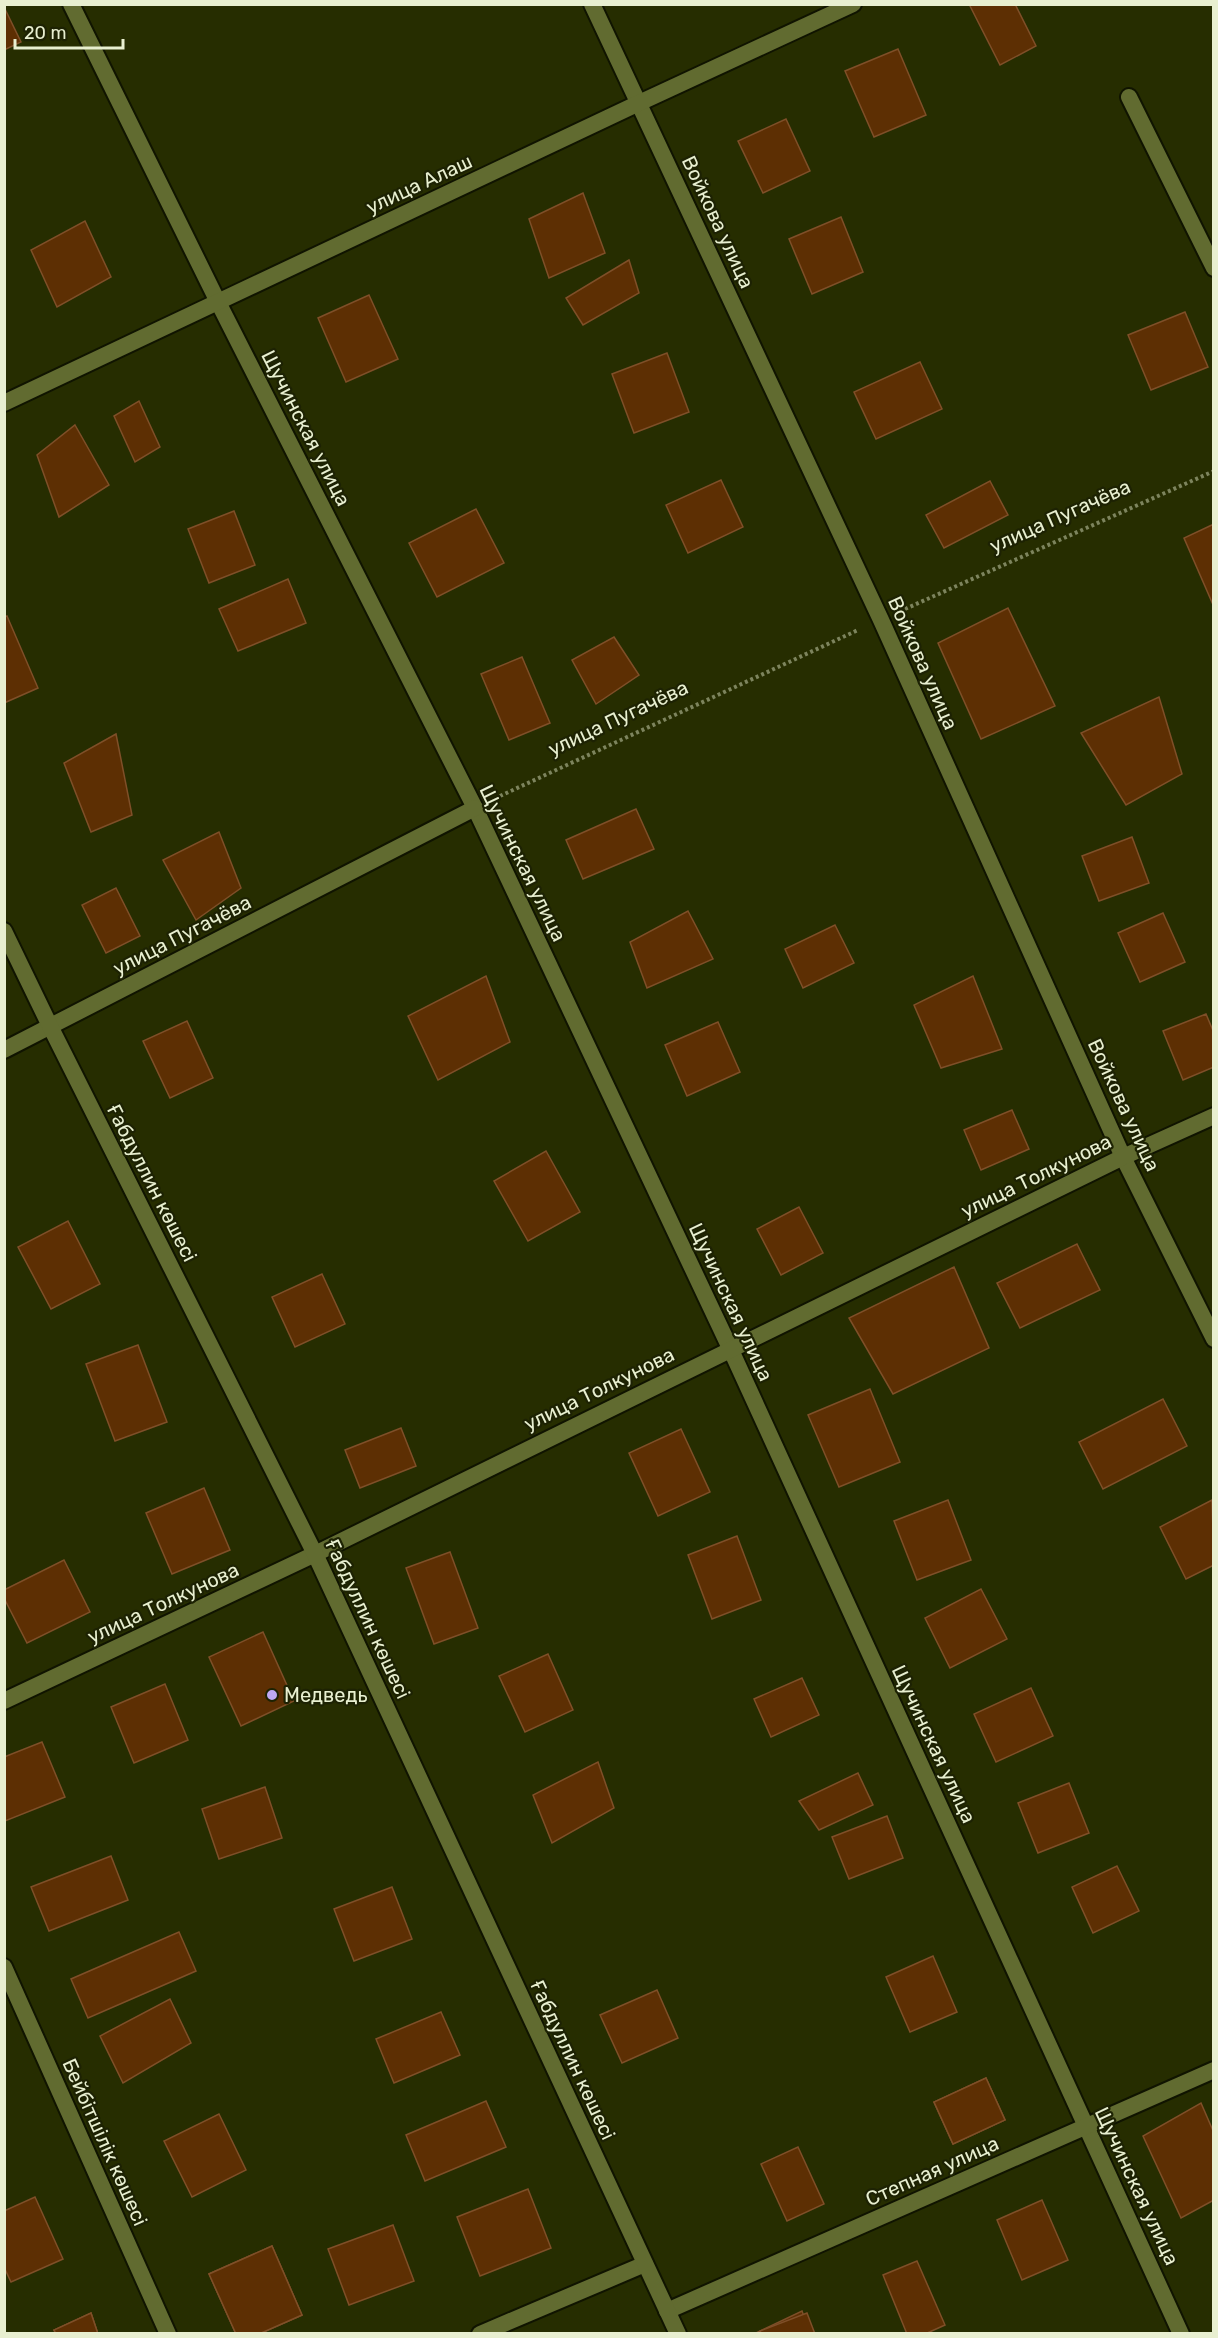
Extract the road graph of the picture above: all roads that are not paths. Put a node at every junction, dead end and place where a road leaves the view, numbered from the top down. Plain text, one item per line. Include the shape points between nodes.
1 (71, 4) edge
2 (592, 4) edge
3 (853, 4) edge
4 (1129, 97) dead end
5 (639, 103) junction
6 (1214, 268) edge
7 (218, 302) junction
8 (4, 403) edge
9 (475, 808) junction
10 (4, 931) edge
11 (50, 1026) junction
12 (4, 1050) edge
13 (1214, 1116) edge
14 (1123, 1157) junction
15 (1214, 1339) edge
16 (730, 1348) junction
17 (315, 1554) junction
18 (4, 1701) edge
19 (4, 1967) edge
20 (1214, 2070) edge
21 (1086, 2126) junction
22 (645, 2264) junction
23 (667, 2311) junction
24 (168, 2334) edge
25 (480, 2334) edge
26 (678, 2334) edge
27 (1181, 2334) edge

1 - 7 street, Щучинская улица
2 - 5 street, Войкова улица
3 - 5 street, улица Алаш
4 - 6 street
5 - 7 street, улица Алаш
5 - 14 street, Войкова улица via 881,620
7 - 8 street, улица Алаш
7 - 9 street, Щучинская улица
9 - 11 street, улица Пугачёва
9 - 16 street, Щучинская улица
10 - 11 street, Ғабдуллин көшесі
11 - 12 street, улица Пугачёва
11 - 17 street, Ғабдуллин көшесі
13 - 14 street, улица Толкунова
14 - 15 street, Войкова улица
14 - 16 street, улица Толкунова
16 - 17 street, улица Толкунова
16 - 21 street, Щучинская улица
17 - 18 street, улица Толкунова
17 - 22 street, Ғабдуллин көшесі
19 - 24 street, Бейбітшілік көшесі
20 - 21 street, Степная улица
21 - 23 street, Степная улица
21 - 27 street, Щучинская улица
22 - 23 street, Ғабдуллин көшесі
22 - 25 street
23 - 26 street, Ғабдуллин көшесі

